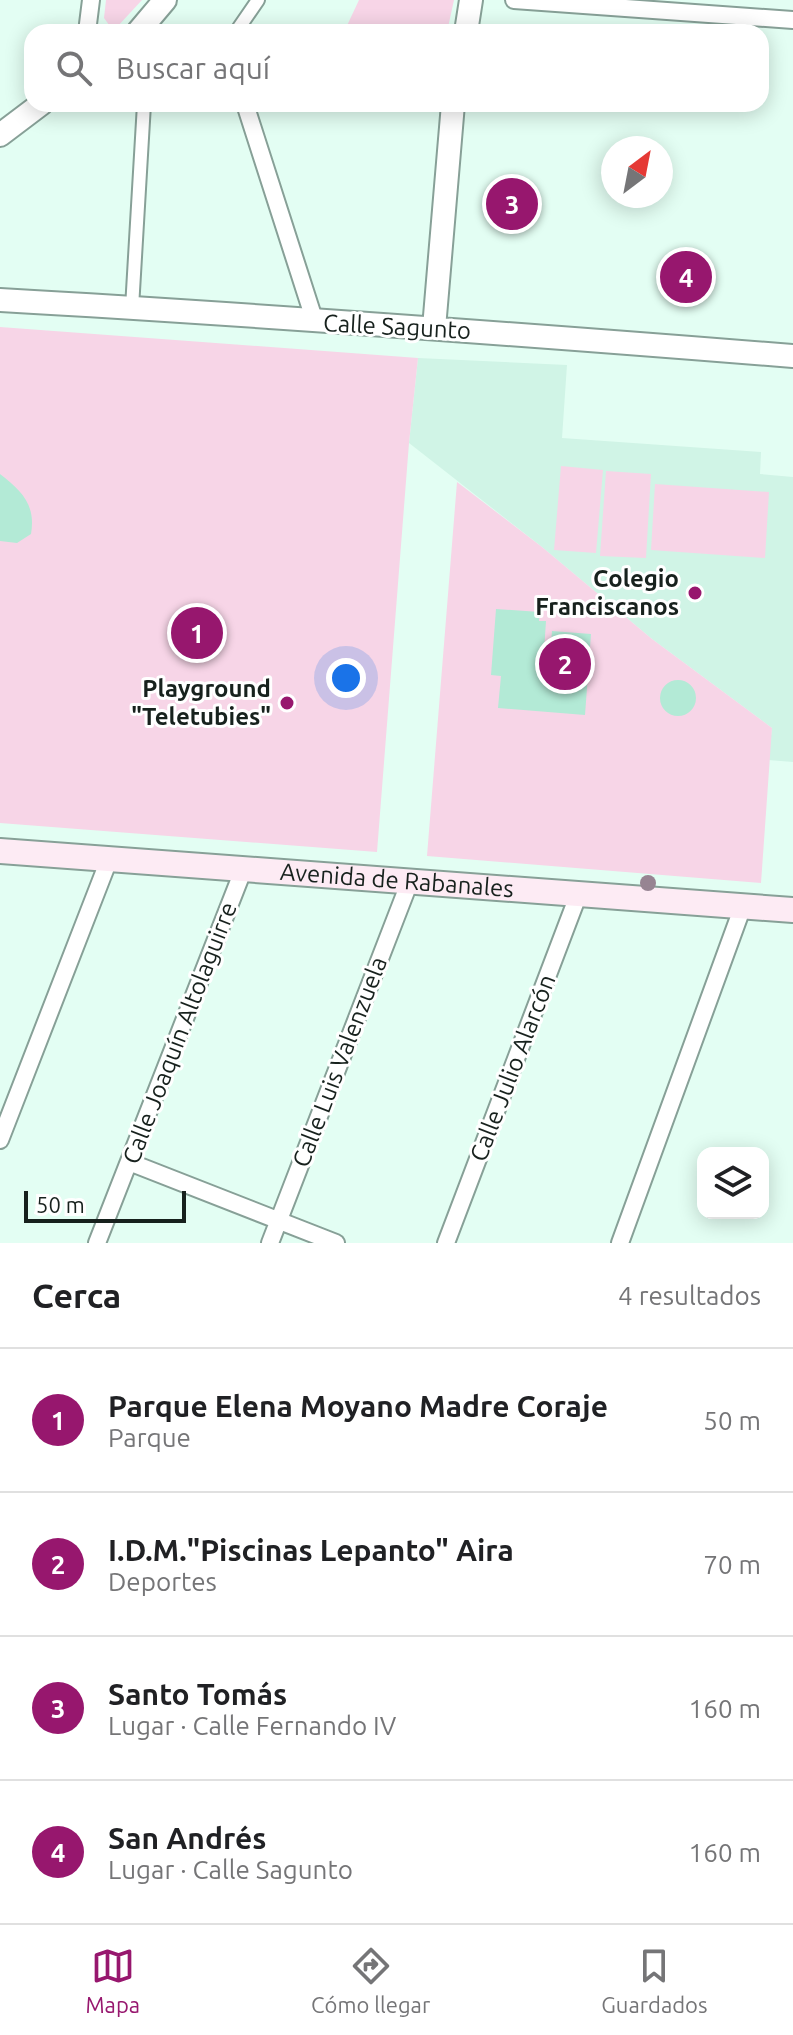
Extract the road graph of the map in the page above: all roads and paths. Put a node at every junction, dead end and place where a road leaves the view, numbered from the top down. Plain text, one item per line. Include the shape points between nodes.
1 (91, 0) edge
2 (165, 0) edge
3 (258, 0) edge
4 (471, 0) edge
5 (514, 0) edge
6 (793, 20) edge
7 (88, 24) edge
8 (145, 24) edge
9 (242, 24) edge
10 (467, 24) edge
11 (30, 112) edge
12 (144, 112) edge
13 (248, 112) edge
14 (452, 112) edge
15 (0, 135) edge
16 (0, 300) edge
17 (132, 308) junction
18 (315, 322) junction
19 (434, 328) junction
20 (793, 356) edge
21 (0, 851) edge
22 (110, 857) junction
23 (244, 868) junction
24 (410, 881) junction
25 (579, 893) junction
26 (743, 906) junction
27 (793, 910) edge
28 (0, 1140) edge
29 (129, 1162) junction
30 (278, 1221) junction
31 (97, 1243) edge
32 (270, 1243) edge
33 (336, 1243) edge
34 (446, 1243) edge
35 (620, 1243) edge

1 - 7 street
2 - 8 street
3 - 9 street
4 - 10 street
5 - 6 street
11 - 15 street
12 - 17 street
13 - 18 street
14 - 19 street
16 - 17 street, Calle Sagunto
17 - 18 street, Calle Sagunto
18 - 19 street, Calle Sagunto
19 - 20 street, Calle Sagunto
21 - 22 main road, Avenida de Rabanales
22 - 23 main road, Avenida de Rabanales
22 - 28 street
23 - 24 main road, Avenida de Rabanales
23 - 29 street, Calle Joaquín Altolaguirre
24 - 25 main road, Avenida de Rabanales
24 - 30 street, Calle Luis Valenzuela
25 - 26 main road, Avenida de Rabanales
25 - 34 street, Calle Julio Alarcón
26 - 27 main road, Avenida de Rabanales
26 - 35 street
29 - 30 street
29 - 31 street, Calle Joaquín Altolaguirre
30 - 32 street, Calle Luis Valenzuela
30 - 33 street

